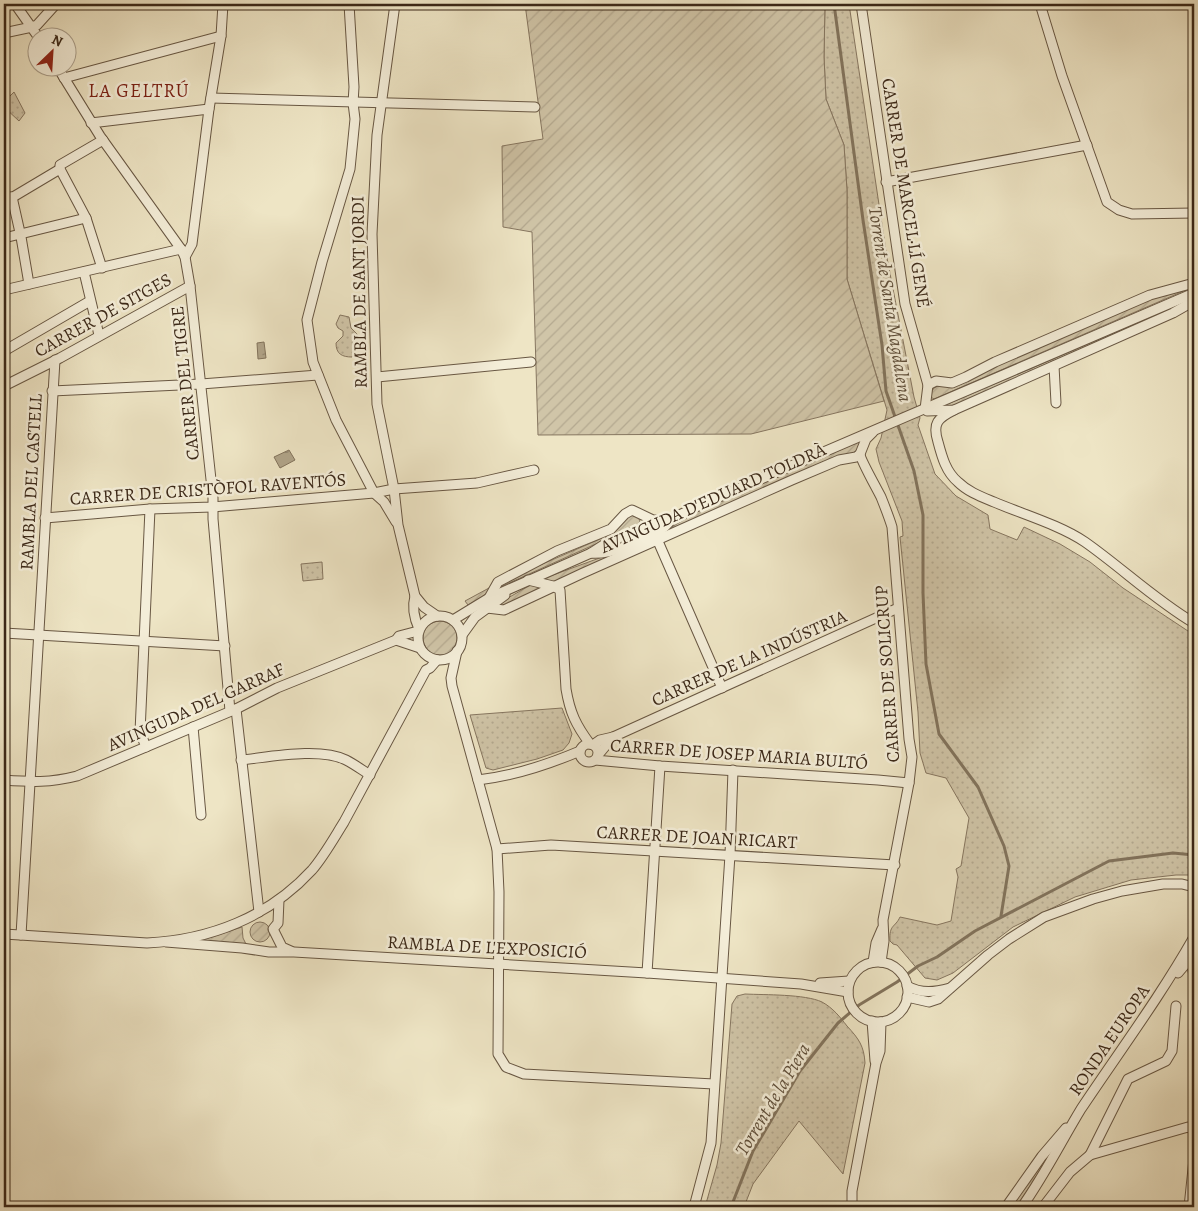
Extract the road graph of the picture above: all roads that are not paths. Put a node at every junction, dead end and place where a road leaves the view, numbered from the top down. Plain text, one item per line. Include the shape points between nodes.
1 (15, 4) edge
2 (56, 4) edge
3 (223, 4) edge
4 (349, 4) edge
5 (395, 4) edge
6 (861, 4) edge
7 (1040, 4) edge
8 (32, 27) junction
9 (4, 33) edge
10 (221, 36) junction
11 (78, 74) edge
12 (64, 78) edge
13 (211, 98) junction
14 (353, 103) junction
15 (382, 103) junction
16 (535, 107) dead end
17 (209, 109) junction
18 (91, 123) junction
19 (103, 140) junction
20 (1087, 145) junction
21 (60, 167) junction
22 (886, 182) junction
23 (8, 197) edge
24 (1194, 213) edge
25 (86, 218) junction
26 (20, 235) junction
27 (4, 238) edge
28 (183, 253) junction
29 (102, 268) junction
30 (84, 272) junction
31 (1194, 282) edge
32 (29, 284) junction
33 (190, 286) junction
34 (4, 290) edge
35 (1194, 293) edge
36 (90, 301) junction
37 (1194, 301) edge
38 (98, 335) junction
39 (4, 351) edge
40 (55, 360) junction
41 (531, 362) dead end
42 (1054, 366) junction
43 (318, 375) junction
44 (377, 377) junction
45 (201, 384) junction
46 (928, 384) junction
47 (4, 386) edge
48 (52, 391) junction
49 (1056, 403) dead end
50 (954, 410) junction
51 (921, 411) junction
52 (875, 430) junction
53 (860, 454) junction
54 (534, 470) dead end
55 (394, 489) junction
56 (374, 493) junction
57 (212, 507) junction
58 (150, 509) junction
59 (644, 516) junction
60 (45, 518) junction
61 (668, 520) junction
62 (398, 525) junction
63 (645, 528) junction
64 (657, 540) junction
65 (635, 542) junction
66 (591, 553) junction
67 (528, 580) junction
68 (514, 586) junction
69 (553, 586) junction
70 (415, 596) junction
71 (489, 598) junction
72 (487, 608) junction
73 (898, 608) junction
74 (437, 616) junction
75 (453, 620) junction
76 (1194, 623) edge
77 (419, 630) junction
78 (4, 633) edge
79 (38, 635) junction
80 (462, 635) junction
81 (396, 640) junction
82 (145, 641) junction
83 (225, 646) junction
84 (422, 651) junction
85 (458, 651) junction
86 (440, 660) junction
87 (426, 670) junction
88 (451, 678) junction
89 (722, 688) junction
90 (233, 710) junction
91 (577, 726) junction
92 (193, 727) junction
93 (613, 737) junction
94 (592, 744) junction
95 (146, 747) junction
96 (581, 750) junction
97 (597, 758) junction
98 (241, 760) junction
99 (562, 760) junction
100 (584, 761) junction
101 (660, 766) junction
102 (733, 770) junction
103 (370, 775) junction
104 (4, 780) edge
105 (478, 780) junction
106 (30, 782) junction
107 (909, 784) junction
108 (201, 815) dead end
109 (497, 849) junction
110 (655, 851) junction
111 (730, 855) junction
112 (895, 865) junction
113 (1194, 882) edge
114 (1182, 884) junction
115 (1194, 887) edge
116 (280, 900) junction
117 (259, 912) junction
118 (4, 934) edge
119 (21, 935) junction
120 (1194, 937) edge
121 (166, 942) junction
122 (294, 952) junction
123 (1192, 957) edge
124 (881, 963) junction
125 (498, 965) junction
126 (647, 973) junction
127 (1194, 976) edge
128 (722, 979) junction
129 (850, 981) junction
130 (805, 984) junction
131 (907, 985) junction
132 (950, 988) junction
133 (1164, 988) junction
134 (848, 995) junction
135 (908, 997) junction
136 (1176, 1006) dead end
137 (873, 1021) junction
138 (714, 1084) junction
139 (1081, 1110) junction
140 (1194, 1130) edge
141 (1090, 1155) junction
142 (1194, 1159) edge
143 (694, 1207) edge
144 (852, 1207) edge
145 (1006, 1207) edge
146 (1022, 1207) edge
147 (1043, 1207) edge
148 (1189, 1207) edge

1 - 8 street
2 - 8 street
3 - 10 street
4 - 14 street, RAMBLA DE SANT JORDI
5 - 15 street, RAMBLA DE SANT JORDI
6 - 22 street, CARRER DE MARCEL·LÍ GENÉ
7 - 20 street
8 - 9 street
10 - 11 street
10 - 13 street
12 - 18 street
13 - 14 street
13 - 17 street
14 - 15 street
14 - 43 street, RAMBLA DE SANT JORDI via 356,118 350,170 307,320
15 - 16 street
15 - 44 street, RAMBLA DE SANT JORDI via 372,234
17 - 18 street
17 - 28 street via 192,244
18 - 19 street
19 - 21 street
19 - 28 street
20 - 22 street
20 - 24 street via 1107,202 1119,210 1132,214
21 - 23 street
21 - 25 street
22 - 46 street, CARRER DE MARCEL·LÍ GENÉ via 905,304
23 - 26 street
25 - 26 street
25 - 29 street
26 - 27 street
26 - 32 street
28 - 29 street
28 - 33 street, CARRER DEL TIGRE
29 - 30 street
30 - 32 street
30 - 36 street
31 - 46 street via 1150,295 952,383 936,381
32 - 34 street
33 - 38 street, CARRER DE SITGES
33 - 45 street, CARRER DEL TIGRE
35 - 51 street, AVINGUDA D'EDUARD TOLDRÀ
36 - 38 street
36 - 39 street
37 - 42 street, AVINGUDA D'EDUARD TOLDRÀ
38 - 40 street, CARRER DE SITGES
40 - 47 street, CARRER DE SITGES
40 - 48 street, RAMBLA DEL CASTELL
41 - 44 street
42 - 49 street
42 - 50 street, AVINGUDA D'EDUARD TOLDRÀ
43 - 45 street
43 - 56 street, RAMBLA DE SANT JORDI via 336,420
44 - 55 street, RAMBLA DE SANT JORDI via 377,404
45 - 48 street
45 - 57 street, CARRER DEL TIGRE
46 - 51 street
48 - 60 street, RAMBLA DEL CASTELL
50 - 51 street, AVINGUDA D'EDUARD TOLDRÀ
50 - 76 street via 936,424 936,438 944,463 958,483 977,495 1083,540
51 - 52 street, AVINGUDA D'EDUARD TOLDRÀ
52 - 53 street
52 - 61 street, AVINGUDA D'EDUARD TOLDRÀ
53 - 64 street, AVINGUDA D'EDUARD TOLDRÀ
53 - 73 street, CARRER DE SOLICRUP via 892,527
54 - 55 street via 476,483
55 - 56 street
55 - 62 street, RAMBLA DE SANT JORDI
56 - 57 street, CARRER DE CRISTÒFOL RAVENTÓS
56 - 62 street, RAMBLA DE SANT JORDI via 384,502
57 - 58 street, CARRER DE CRISTÒFOL RAVENTÓS
57 - 83 street, CARRER DEL TIGRE
58 - 60 street, CARRER DE CRISTÒFOL RAVENTÓS
58 - 82 street
59 - 61 street, AVINGUDA D'EDUARD TOLDRÀ via 652,520
59 - 63 street
59 - 71 street, AVINGUDA D'EDUARD TOLDRÀ via 632,510 611,528 557,551 498,582
60 - 79 street, RAMBLA DEL CASTELL
61 - 63 street, AVINGUDA D'EDUARD TOLDRÀ
61 - 65 street, AVINGUDA D'EDUARD TOLDRÀ via 664,528
62 - 70 street, RAMBLA DE SANT JORDI
63 - 65 street via 645,533
63 - 66 street, AVINGUDA D'EDUARD TOLDRÀ via 608,542
64 - 69 street, AVINGUDA D'EDUARD TOLDRÀ
64 - 89 street
65 - 66 street, AVINGUDA D'EDUARD TOLDRÀ via 607,553
66 - 67 street, AVINGUDA D'EDUARD TOLDRÀ
67 - 68 street, AVINGUDA D'EDUARD TOLDRÀ
67 - 69 street
68 - 71 street, AVINGUDA D'EDUARD TOLDRÀ
68 - 72 street, AVINGUDA D'EDUARD TOLDRÀ
69 - 72 street, AVINGUDA D'EDUARD TOLDRÀ via 504,610
69 - 91 street via 560,590 566,690
70 - 74 street
70 - 77 street, RAMBLA DE SANT JORDI via 412,605
71 - 75 street, AVINGUDA D'EDUARD TOLDRÀ
72 - 80 street, AVINGUDA D'EDUARD TOLDRÀ via 475,617
73 - 89 street, CARRER DE LA INDÚSTRIA
73 - 107 street, CARRER DE SOLICRUP via 912,758
74 - 75 street
74 - 77 street via 426,620
75 - 80 street
77 - 81 street, AVINGUDA DEL GARRAF
77 - 84 street via 418,643
78 - 79 street
79 - 82 street
79 - 106 street, RAMBLA DEL CASTELL
80 - 85 street
81 - 84 street
81 - 90 street, AVINGUDA DEL GARRAF via 277,688
82 - 83 street
82 - 95 street via 140,732
83 - 90 street, CARRER DEL TIGRE
84 - 86 street
84 - 87 street
85 - 86 street
85 - 88 street
86 - 87 street
86 - 88 street
87 - 103 street
88 - 105 street
89 - 93 street, CARRER DE LA INDÚSTRIA
90 - 92 street, AVINGUDA DEL GARRAF
90 - 98 street, CARRER DEL TIGRE
91 - 94 street
91 - 96 street
92 - 95 street, AVINGUDA DEL GARRAF
92 - 108 street
93 - 94 street, CARRER DE LA INDÚSTRIA
93 - 97 street, CARRER DE LA INDÚSTRIA
94 - 96 street
94 - 97 street
95 - 106 street, AVINGUDA DEL GARRAF via 77,776
96 - 99 street
96 - 100 street
97 - 100 street
97 - 101 street, CARRER DE JOSEP MARIA BULTÓ
98 - 103 street via 328,754 346,760
98 - 117 street, CARRER DEL TIGRE
99 - 100 street
99 - 105 street via 502,777
101 - 102 street, CARRER DE JOSEP MARIA BULTÓ
101 - 110 street
102 - 107 street, CARRER DE JOSEP MARIA BULTÓ
102 - 111 street
103 - 116 street via 321,858
104 - 106 street, AVINGUDA DEL GARRAF
105 - 109 street
106 - 119 street, RAMBLA DEL CASTELL
107 - 112 street, CARRER DE SOLICRUP
109 - 110 street, CARRER DE JOAN RICART via 551,845
109 - 125 street via 500,892
110 - 111 street, CARRER DE JOAN RICART
110 - 126 street
111 - 112 street, CARRER DE JOAN RICART
111 - 128 street
112 - 124 street, CARRER DE SOLICRUP via 882,926
113 - 114 street
114 - 115 street
114 - 132 street via 1119,892 1044,917 1009,939
116 - 117 street, RAMBLA DE L'EXPOSICIÓ
116 - 122 street via 278,923 274,929 282,947
117 - 121 street, RAMBLA DE L'EXPOSICIÓ via 221,930
118 - 119 street, RAMBLA DE L'EXPOSICIÓ
119 - 121 street, RAMBLA DE L'EXPOSICIÓ
120 - 133 street, RONDA EUROPA
121 - 122 street, RAMBLA DE L'EXPOSICIÓ
122 - 125 street, RAMBLA DE L'EXPOSICIÓ
123 - 127 street
123 - 133 street, RONDA EUROPA
124 - 129 street via 858,968
124 - 131 street via 898,970
125 - 126 street, RAMBLA DE L'EXPOSICIÓ
125 - 138 street via 498,1054 506,1067 524,1074
126 - 128 street, RAMBLA DE L'EXPOSICIÓ
128 - 130 street, RAMBLA DE L'EXPOSICIÓ
128 - 138 street
129 - 130 street, RAMBLA DE L'EXPOSICIÓ
129 - 134 street
130 - 134 street, RAMBLA DE L'EXPOSICIÓ
131 - 132 street via 928,992
131 - 135 street
132 - 135 street via 932,1001
133 - 139 street, RONDA EUROPA
134 - 137 street via 857,1013
135 - 137 street via 901,1011 888,1020
136 - 141 street via 1172,1051 1166,1061 1128,1079
137 - 144 street via 876,1063 852,1191
138 - 143 street via 711,1143
139 - 145 street, RONDA EUROPA via 1042,1156
139 - 146 street, RONDA EUROPA
140 - 141 street via 1188,1127
141 - 147 street via 1070,1172
142 - 148 street

